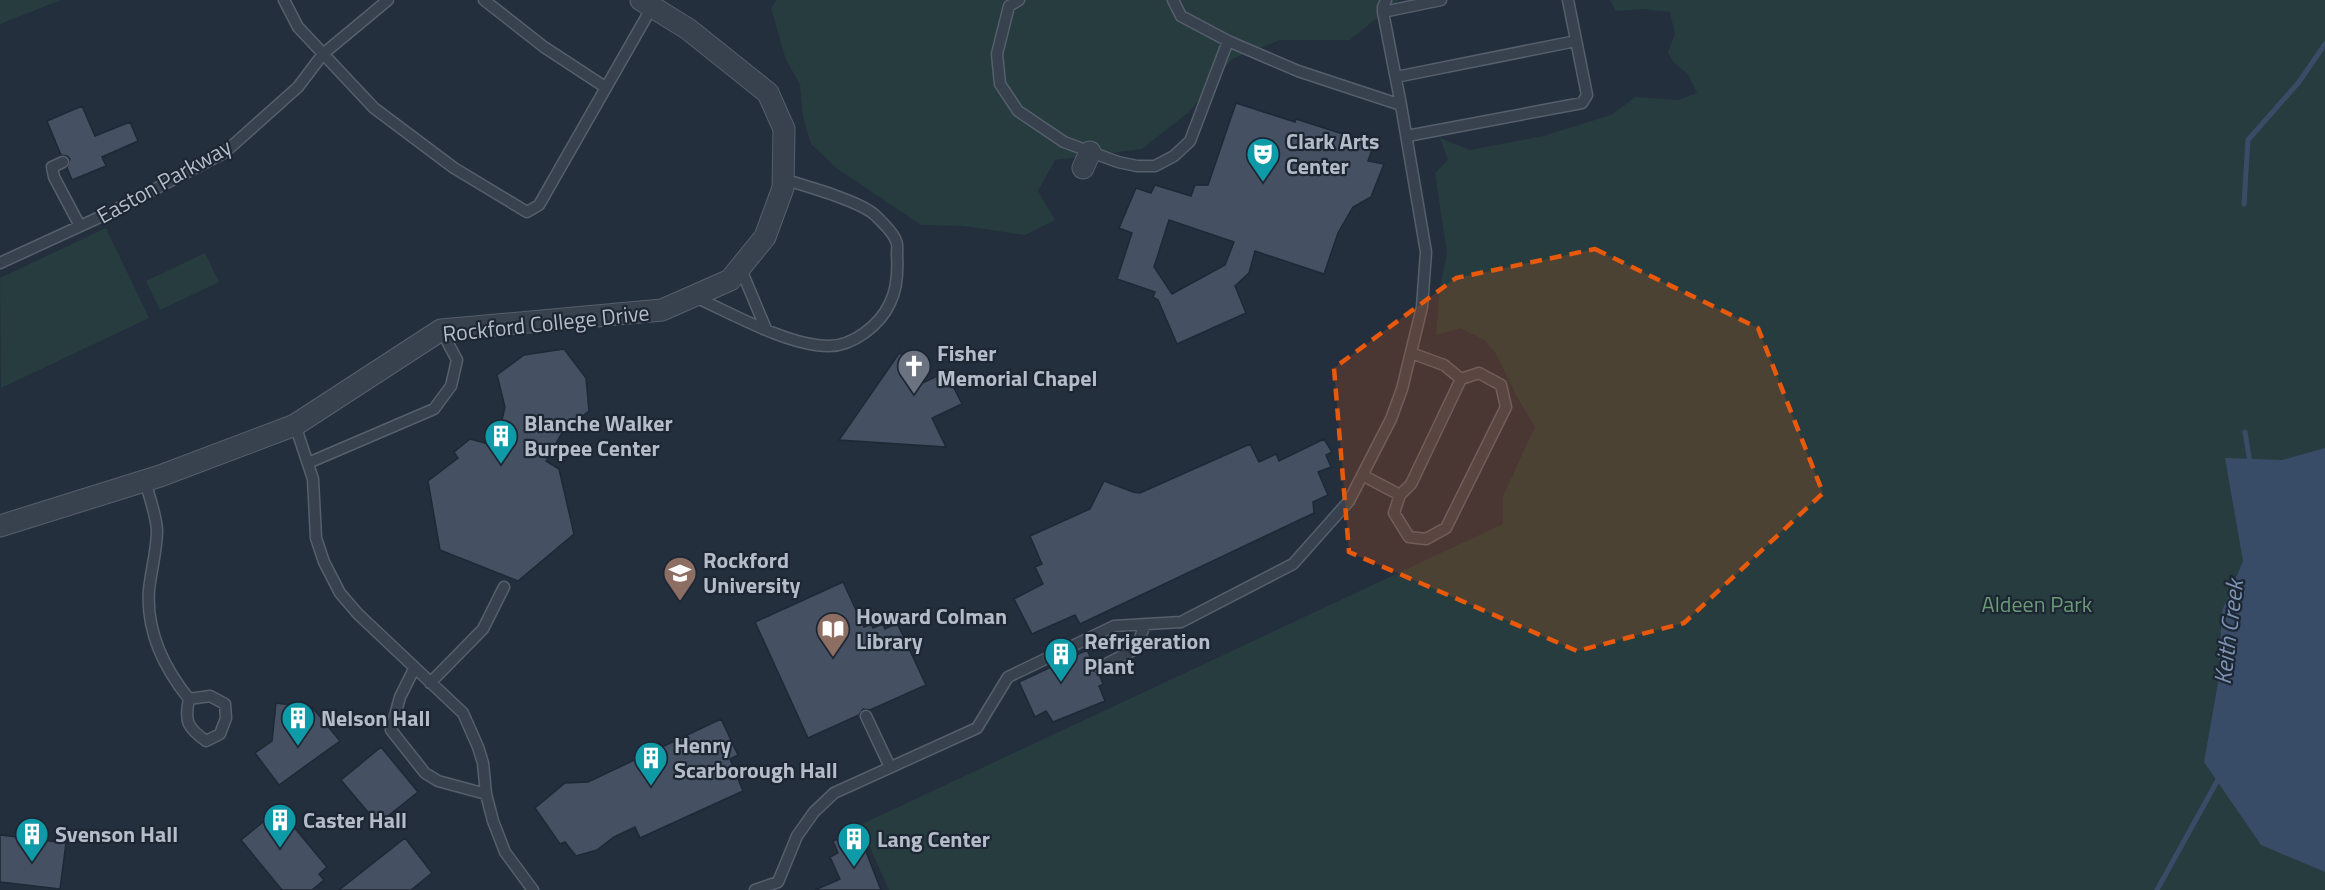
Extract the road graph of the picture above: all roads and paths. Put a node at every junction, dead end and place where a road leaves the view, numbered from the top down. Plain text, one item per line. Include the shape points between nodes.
1 (284, 0) edge
2 (388, 0) edge
3 (484, 0) edge
4 (1019, 0) edge
5 (1173, 0) edge
6 (1386, 0) edge
7 (1441, 0) edge
8 (1568, 0) edge
9 (646, 3) edge
10 (1383, 12) junction
11 (1228, 41) junction
12 (1576, 41) junction
13 (324, 54) junction
14 (1396, 77) junction
15 (605, 87) junction
16 (1401, 105) junction
17 (1407, 136) junction
18 (63, 162) dead end
19 (783, 179) junction
20 (80, 226) junction
21 (0, 263) edge
22 (740, 267) junction
23 (693, 296) junction
24 (766, 329) junction
25 (441, 330) junction
26 (1411, 353) junction
27 (1461, 379) junction
28 (295, 425) junction
29 (308, 463) junction
30 (1362, 475) junction
31 (146, 481) junction
32 (1400, 495) junction
33 (0, 526) edge
34 (504, 587) dead end
35 (1144, 624) junction
36 (1100, 667) dead end
37 (414, 669) junction
38 (430, 683) junction
39 (189, 699) junction
40 (866, 716) dead end
41 (890, 767) junction
42 (486, 794) junction
43 (780, 886) edge
44 (533, 890) edge
45 (755, 890) edge

1 - 13 lane via 298,27
2 - 13 lane, Easton Parkway
3 - 15 lane via 543,47
4 - 11 lane via 1009,6 997,54 1000,84 1018,111 1087,160 1155,166 1174,156 1190,141
5 - 11 lane via 1182,16
6 - 10 lane
7 - 10 lane
8 - 12 lane
9 - 15 lane
9 - 19 street, Rockford College Drive via 688,29 768,93 784,129
10 - 14 lane
11 - 16 lane via 1298,71
12 - 14 lane
12 - 17 lane via 1587,95 1582,103
13 - 15 lane via 374,108 454,168 527,212 538,207
13 - 20 lane, Easton Parkway via 298,87 224,153
14 - 16 lane
16 - 17 lane
17 - 26 lane via 1426,252 1422,307
18 - 20 lane via 52,167 54,177
19 - 22 street, Rockford College Drive via 765,237
19 - 24 lane via 874,214 896,240 898,271 890,304 870,329 848,342 831,346 808,344
20 - 21 lane, Easton Parkway
22 - 23 street, Rockford College Drive via 730,280
22 - 24 lane
23 - 24 lane
23 - 25 street, Rockford College Drive via 662,310
25 - 28 street, Rockford College Drive
25 - 29 lane via 457,360 451,386 434,409
26 - 27 lane via 1444,365
26 - 30 lane via 1391,418
27 - 32 lane via 1411,484
27 - 32 lane via 1479,373 1501,385 1506,407 1446,528 1426,539 1409,537 1394,513
28 - 29 lane
28 - 31 street, Rockford College Drive
29 - 37 lane via 313,479 316,538 324,562 340,593
30 - 32 lane
30 - 35 lane via 1349,501 1293,564 1181,622
31 - 33 street, Rockford College Drive
31 - 39 lane via 157,529 149,592 150,624 172,678
34 - 38 lane via 483,629
35 - 36 lane via 1136,649
35 - 41 lane via 1114,626 1008,677 977,728
37 - 38 lane
37 - 42 lane via 400,697 391,730 425,773 438,782
38 - 42 lane via 463,713 483,763
39 - 39 lane via 186,714 191,730 206,741 220,734 226,718 225,704 210,696
40 - 41 lane
41 - 43 lane via 834,793 814,812 797,836
42 - 44 lane via 505,852
43 - 45 lane

